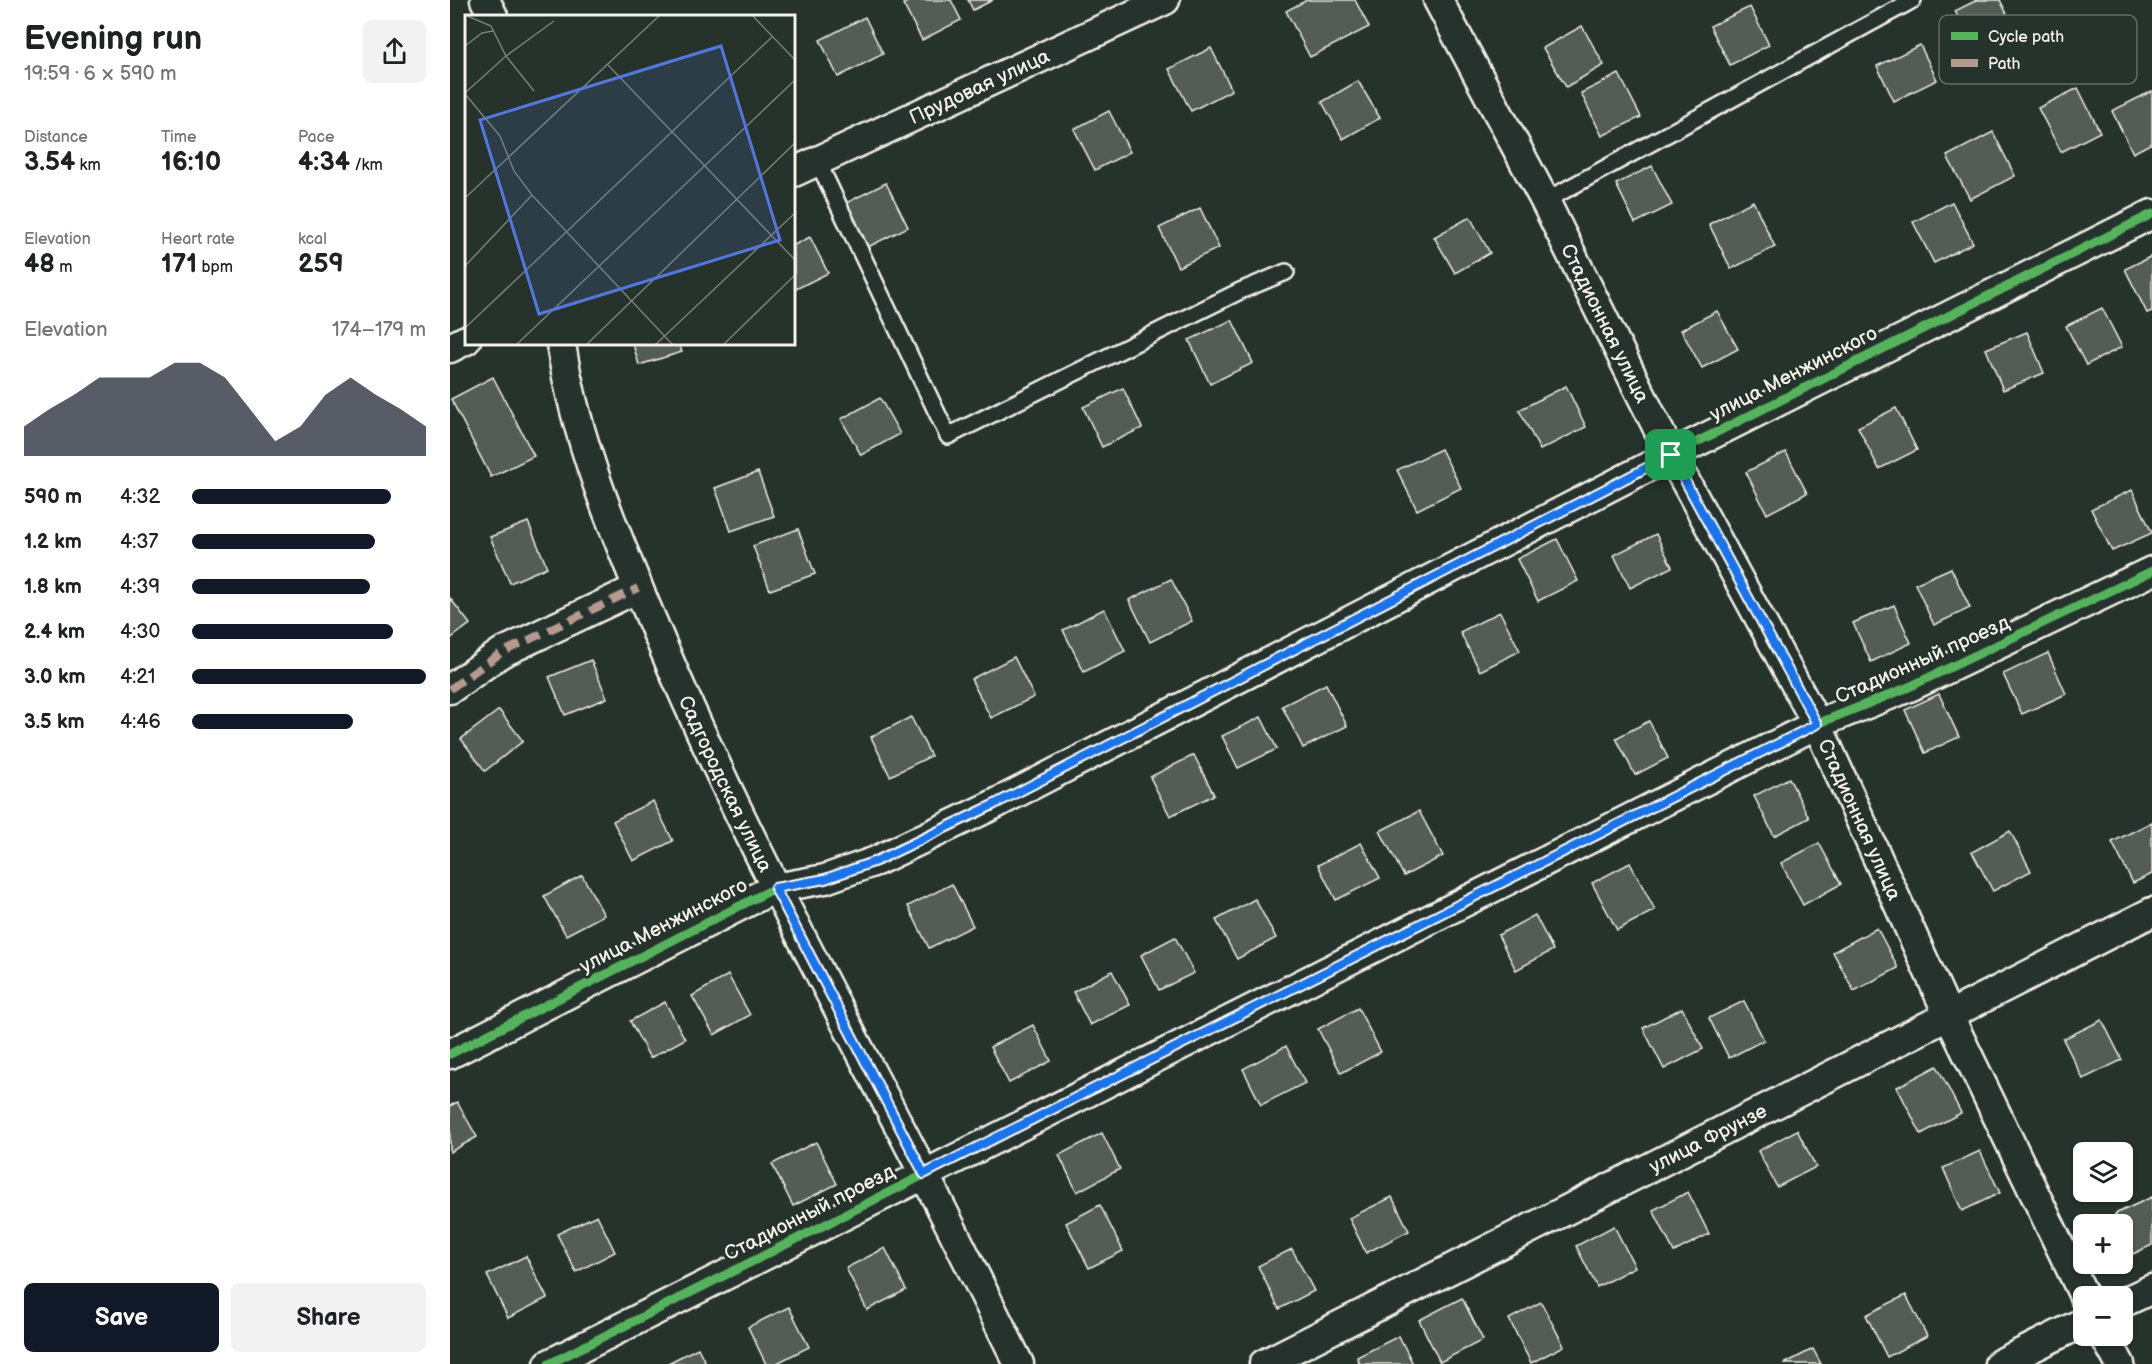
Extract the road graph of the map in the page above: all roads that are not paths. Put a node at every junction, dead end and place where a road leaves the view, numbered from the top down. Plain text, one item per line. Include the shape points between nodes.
1 (485, 0) edge
2 (1166, 0) edge
3 (1438, 0) edge
4 (1913, 0) edge
5 (492, 15) edge
6 (805, 166) edge
7 (1545, 201) junction
8 (2152, 214) edge
9 (1286, 272) dead end
10 (465, 340) edge
11 (561, 345) edge
12 (450, 348) edge
13 (1671, 455) junction
14 (2152, 571) edge
15 (638, 588) junction
16 (450, 689) edge
17 (1817, 724) junction
18 (775, 888) junction
19 (2152, 912) edge
20 (1948, 1014) junction
21 (450, 1054) edge
22 (924, 1174) junction
23 (2079, 1286) edge
24 (2152, 1289) edge
25 (2133, 1298) edge
26 (2073, 1327) edge
27 (2110, 1346) edge
28 (549, 1364) edge
29 (1019, 1364) edge
30 (1264, 1364) edge
31 (1999, 1364) edge
32 (2120, 1364) edge

1 - 5 street
2 - 6 street, Прудовая улица
3 - 7 street, Стадионная улица
4 - 7 lane
6 - 9 lane via 948,436 1239,291
7 - 13 street, Стадионная улица
8 - 13 street, улица Менжинского
10 - 12 street
11 - 15 street, Садгородская улица via 569,395 596,483
13 - 17 street, Стадионная улица
13 - 18 street, улица Менжинского via 983,810 876,861 825,879
14 - 17 street, Стадионный проезд via 1909,687
15 - 16 street via 501,653
15 - 18 street, Садгородская улица via 691,712
17 - 20 street, Стадионная улица
17 - 22 street, Стадионный проезд
18 - 21 street, улица Менжинского
18 - 22 street, Садгородская улица
19 - 20 street, улица Фрунзе
20 - 23 street, Стадионная улица
20 - 30 street, улица Фрунзе
22 - 28 street, Стадионный проезд
22 - 29 street, Садгородская улица
24 - 25 street
26 - 31 street
27 - 32 street

